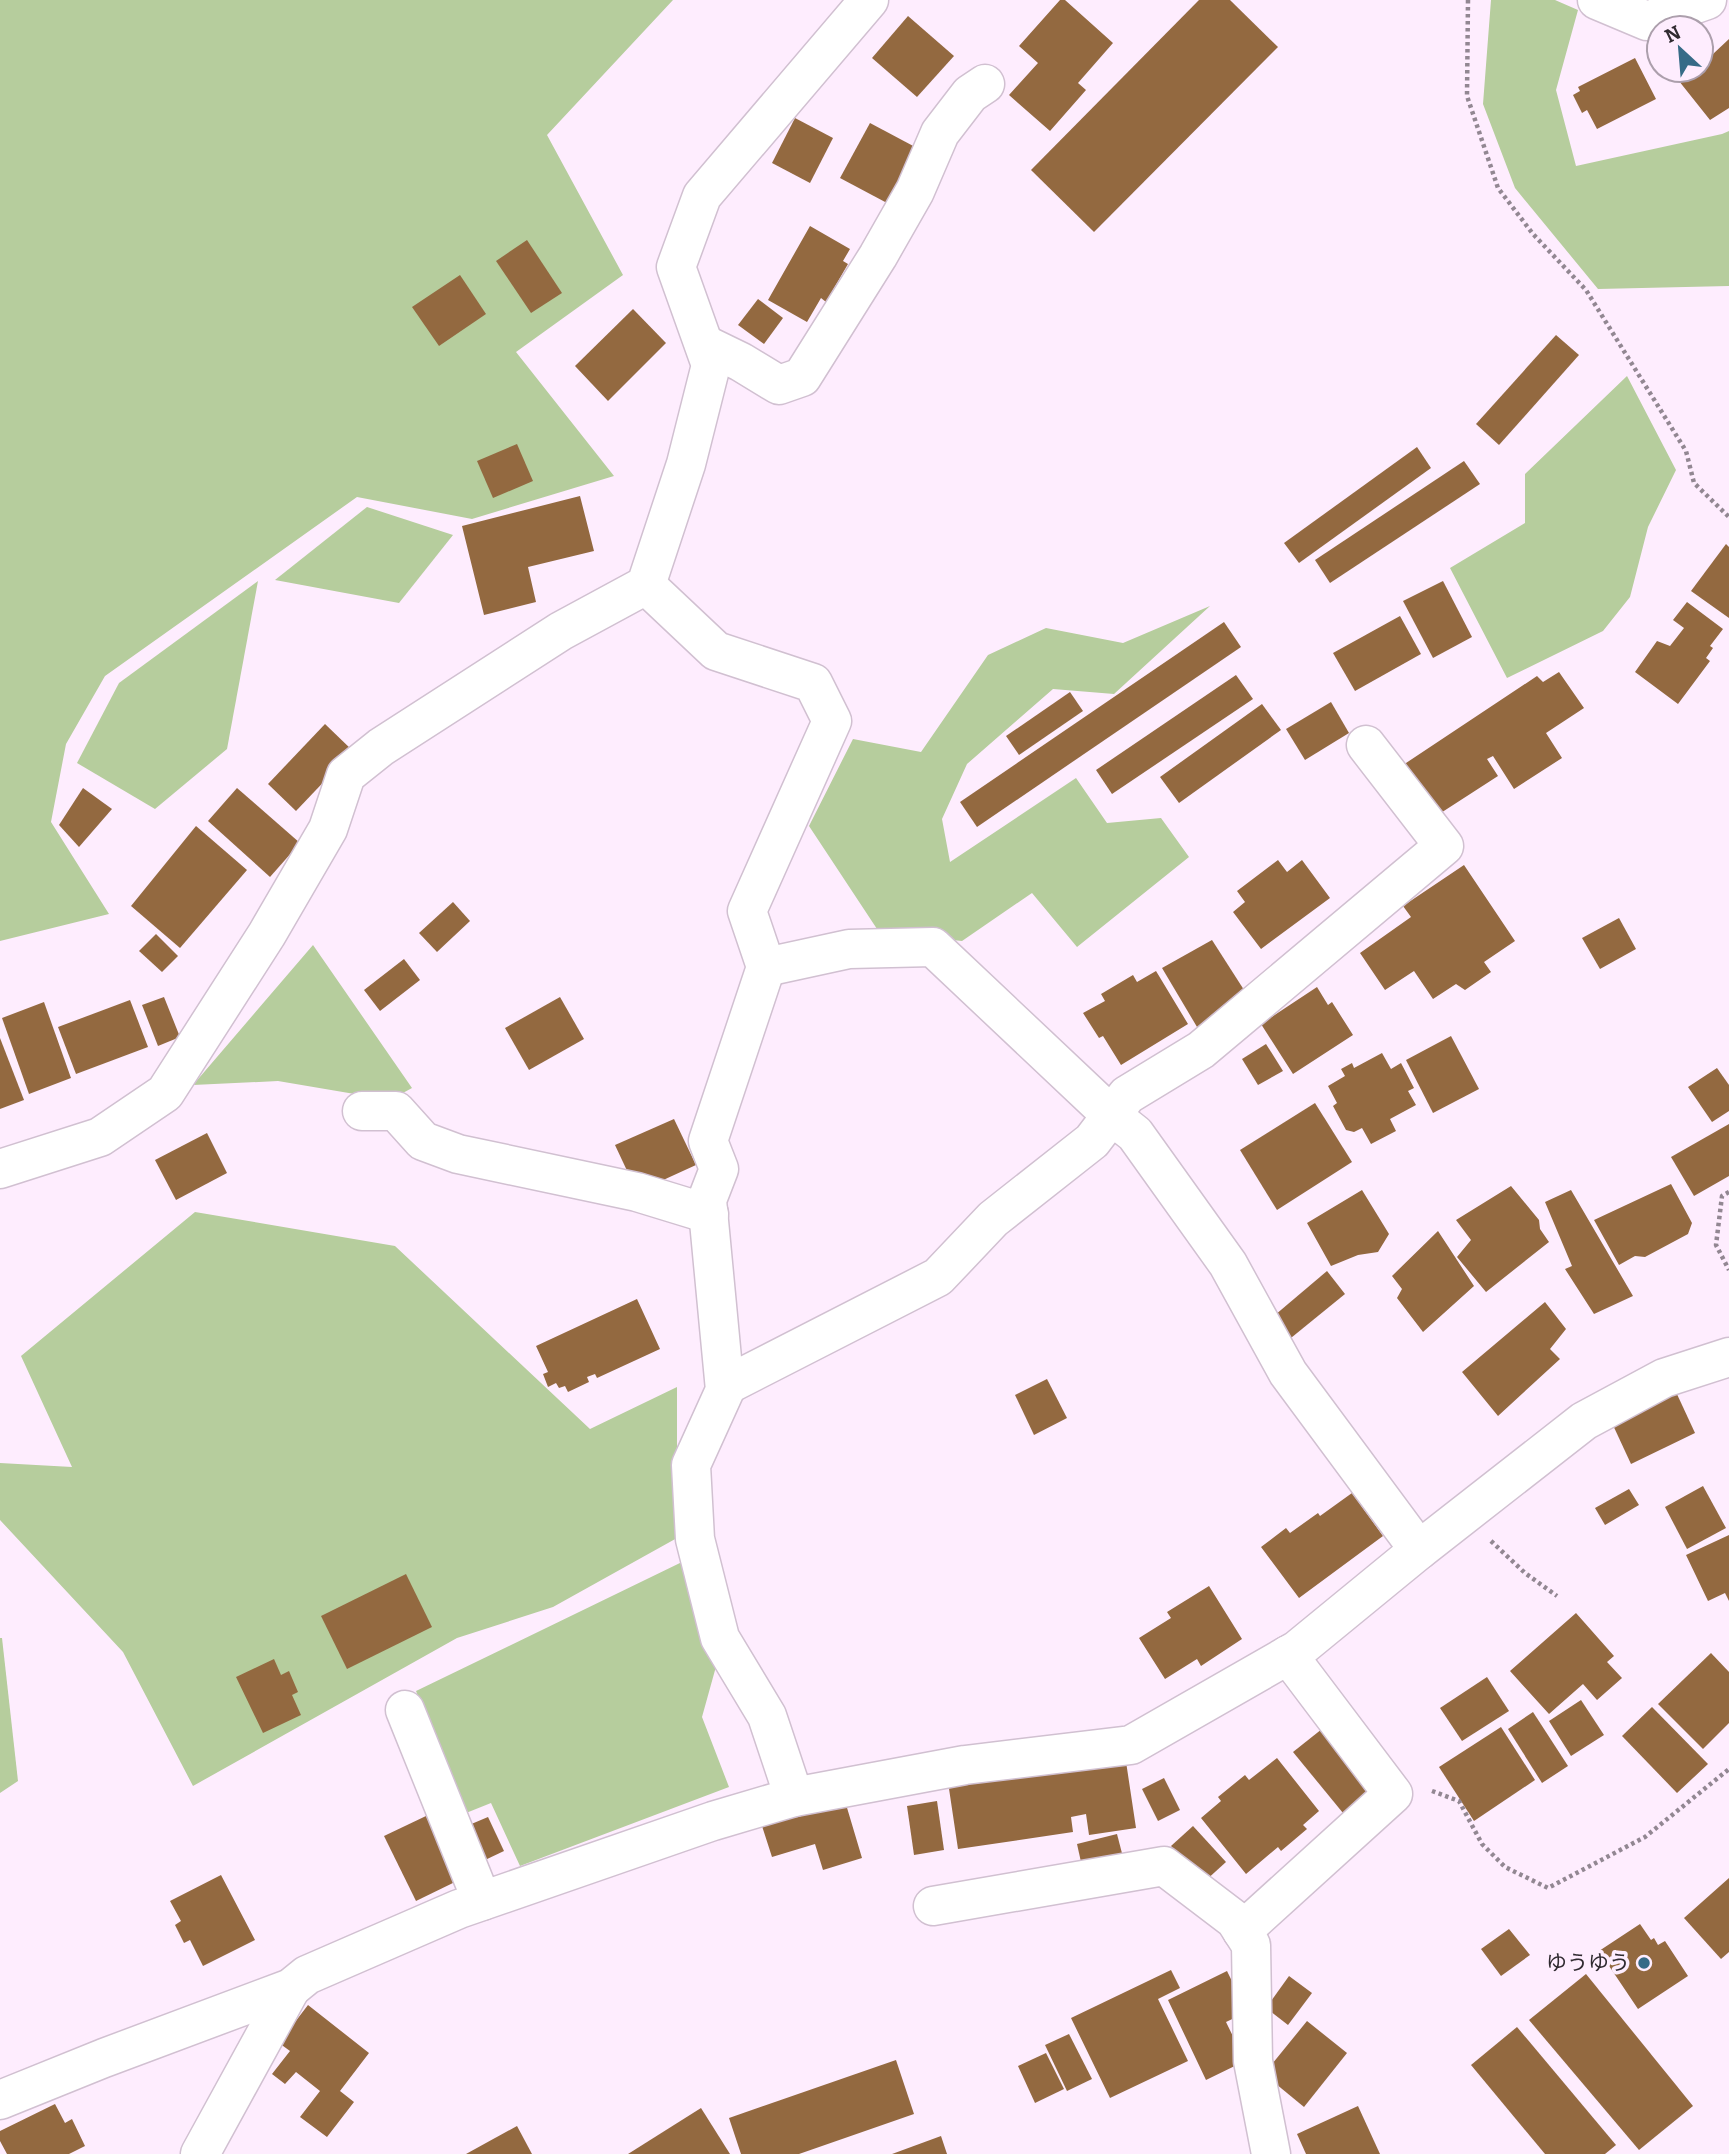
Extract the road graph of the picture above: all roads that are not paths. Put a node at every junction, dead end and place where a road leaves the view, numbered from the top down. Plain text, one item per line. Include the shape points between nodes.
1 (869, 0) edge
2 (1597, 0) edge
3 (1707, 0) edge
4 (985, 84) dead end
5 (704, 344) junction
6 (646, 585) junction
7 (1366, 745) dead end
8 (766, 967) junction
9 (362, 1111) dead end
10 (1111, 1115) junction
11 (0, 1169) edge
12 (709, 1214) junction
13 (1729, 1357) edge
14 (724, 1386) junction
15 (1419, 1550) junction
16 (1288, 1655) junction
17 (405, 1710) dead end
18 (794, 1797) junction
19 (482, 1901) junction
20 (933, 1906) dead end
21 (1242, 1931) junction
22 (291, 1988) junction
23 (0, 2099) edge
24 (200, 2154) edge
25 (1271, 2154) edge

1 - 5 street via 702,196 676,267
2 - 3 street via 1647,21
4 - 5 street via 970,94 940,133 909,202 802,377 779,386
5 - 6 street via 711,365 686,464
6 - 8 street via 716,651 813,683 832,721 747,911
6 - 11 street via 561,631 381,747 346,775 328,829 165,1093 100,1137
7 - 10 street via 1444,846 1201,1050 1127,1095
8 - 10 street via 849,949 933,947
8 - 12 street via 708,1141 719,1169 707,1200
9 - 12 street via 396,1111 423,1141 458,1154 637,1192
10 - 14 street via 1092,1141 993,1219 938,1277
10 - 15 street via 1135,1134 1228,1264 1288,1373
12 - 14 street
13 - 15 street via 1664,1378 1584,1421
14 - 18 street via 691,1465 695,1539 720,1638 767,1716
15 - 16 street
16 - 18 street via 1131,1745 965,1765
16 - 21 street via 1393,1794
17 - 19 street
18 - 19 street
19 - 22 street via 307,1975
20 - 21 street via 1164,1866 1235,1920
21 - 25 street via 1251,1945 1253,2061
22 - 23 street
22 - 24 street

